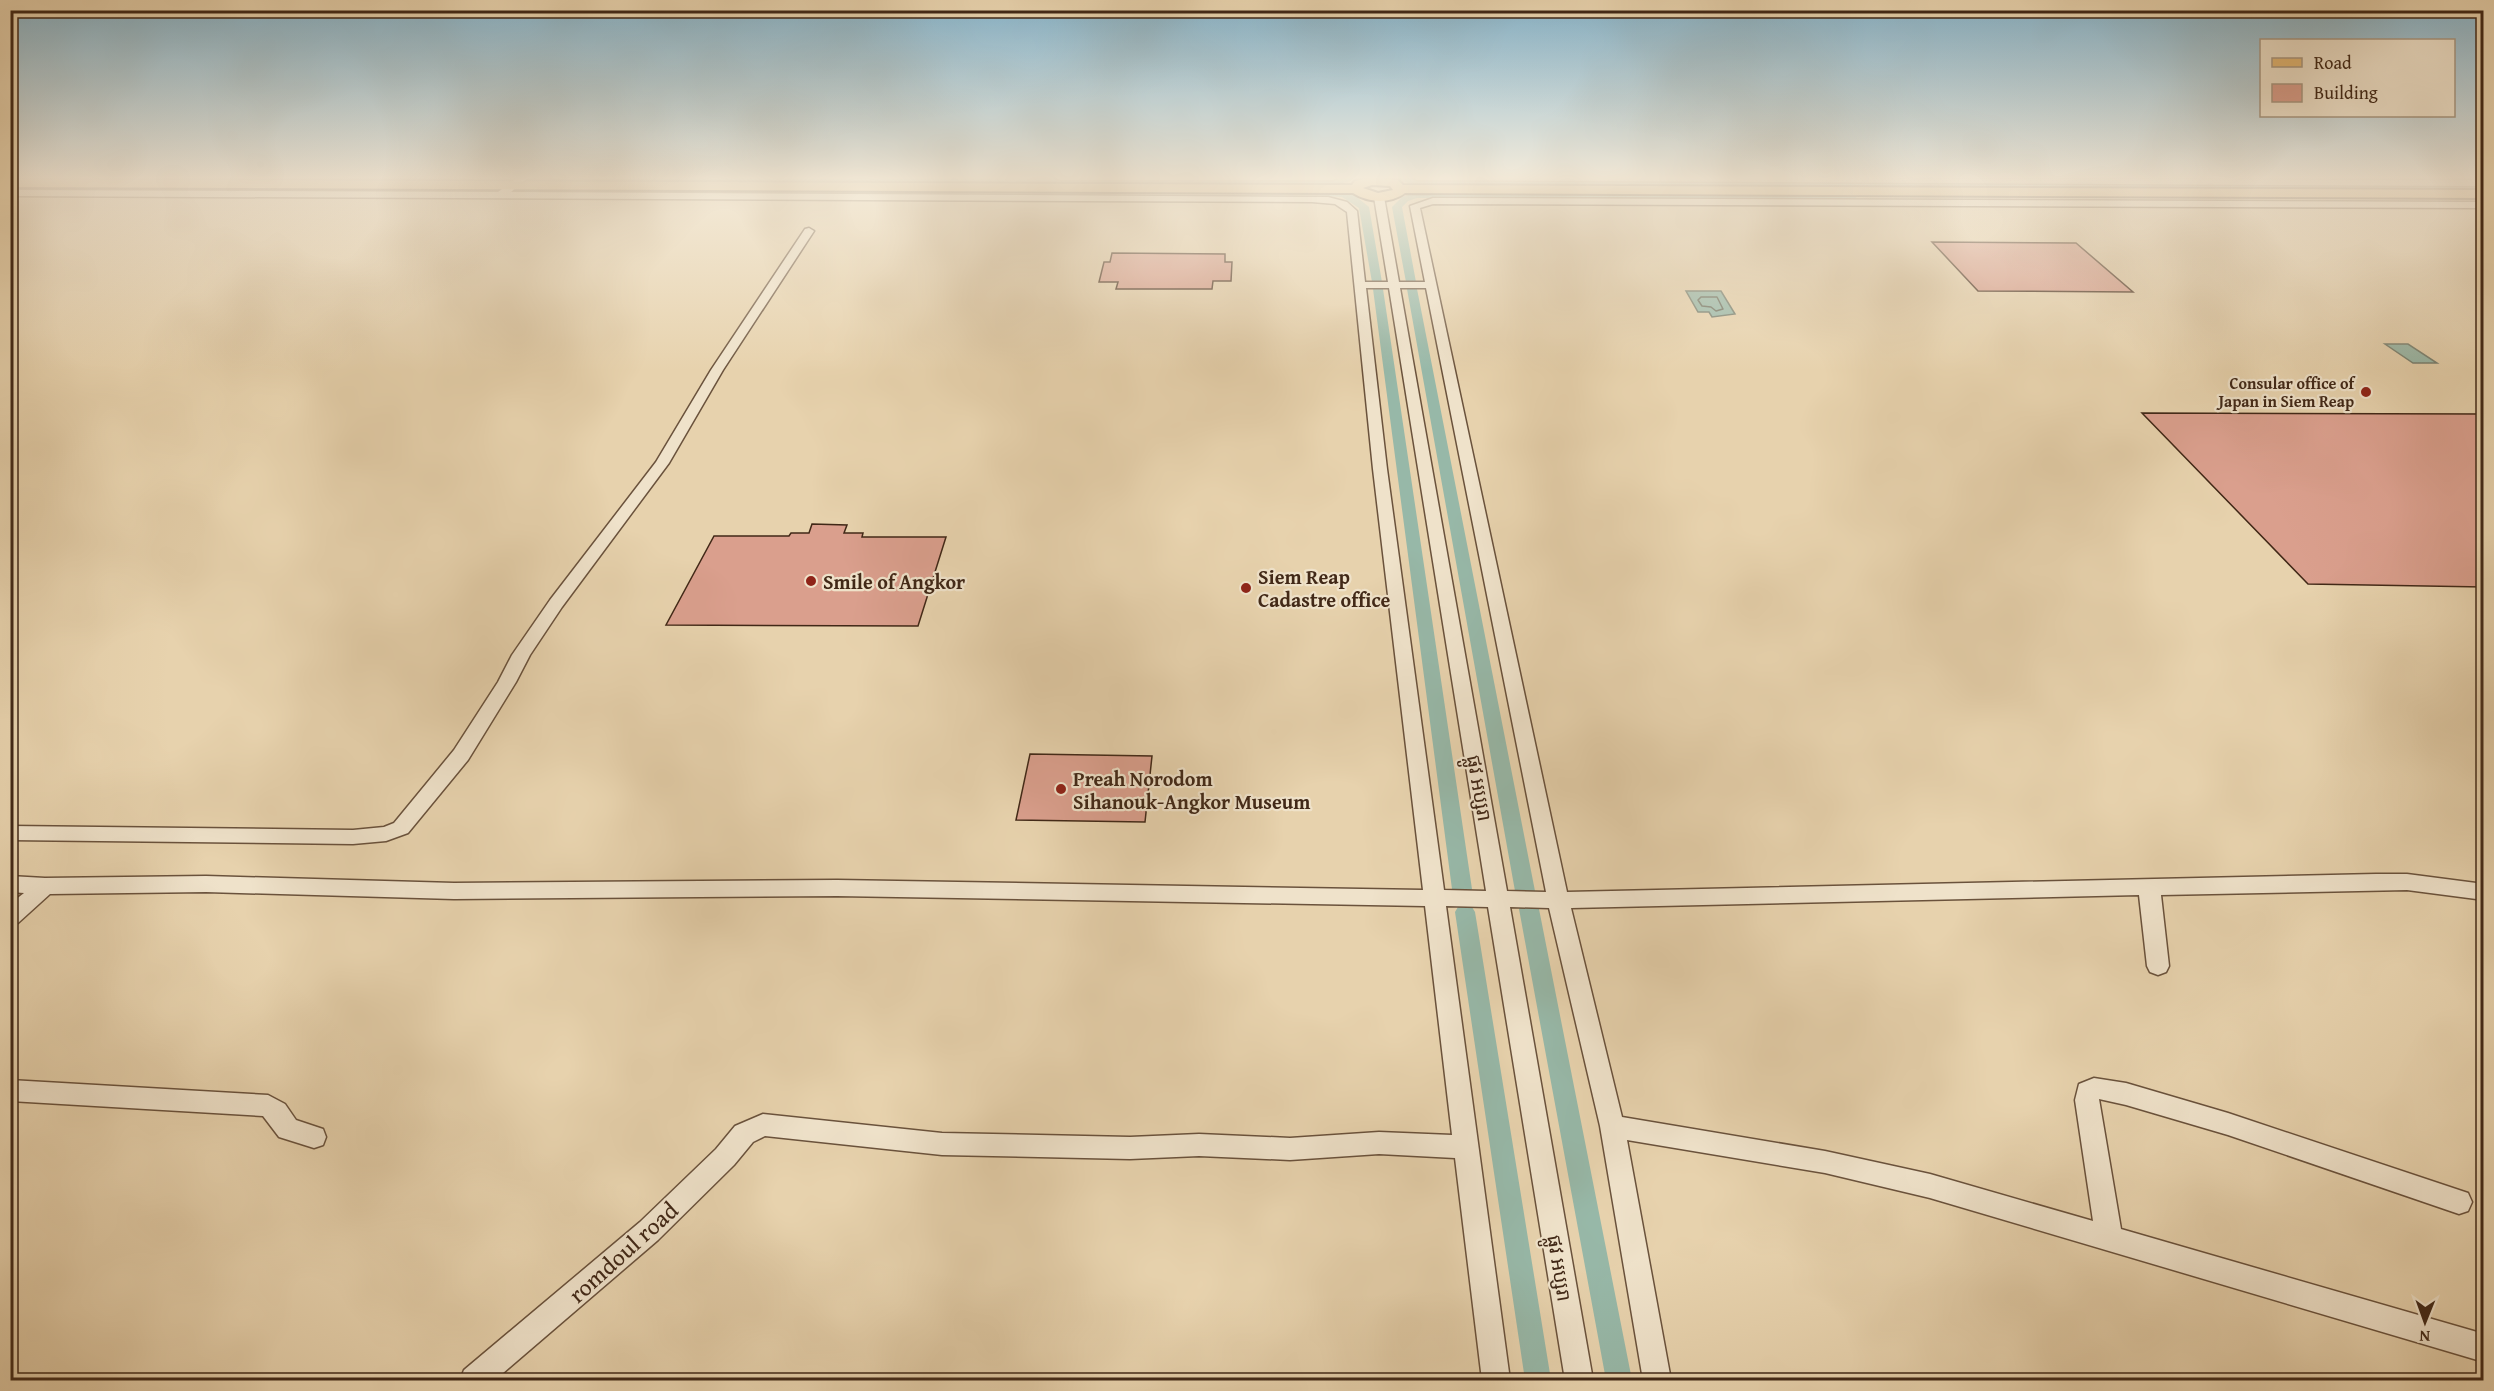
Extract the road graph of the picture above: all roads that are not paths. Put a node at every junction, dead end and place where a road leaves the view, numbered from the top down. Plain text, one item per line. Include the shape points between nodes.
1 (801, 242) edge
2 (1356, 242) edge
3 (1385, 242) edge
4 (1421, 242) edge
5 (1362, 285) junction
6 (1392, 285) junction
7 (1430, 285) junction
8 (10, 833) edge
9 (10, 884) edge
10 (2149, 885) junction
11 (45, 886) junction
12 (2484, 892) edge
13 (1435, 899) junction
14 (1499, 900) junction
15 (1558, 900) junction
16 (10, 917) edge
17 (2158, 966) dead end
18 (10, 1090) edge
19 (1612, 1126) junction
20 (314, 1137) dead end
21 (1467, 1147) junction
22 (2459, 1202) dead end
23 (2109, 1237) junction
24 (2484, 1348) edge
25 (474, 1380) edge
26 (1497, 1380) edge
27 (1579, 1380) edge
28 (1657, 1380) edge

1 - 8 street via 662,463 556,604 461,755 401,828 386,834 353,837
2 - 5 street
3 - 6 street, ផ្លូវ អប្សរា
4 - 7 street
5 - 6 street
5 - 13 street via 1380,469
6 - 7 street
6 - 14 street, ផ្លូវ អប្សរា
7 - 15 street
9 - 11 street
10 - 12 street via 2408,882
10 - 15 street
10 - 17 street
11 - 13 street via 206,884 454,891 837,888
11 - 16 street
13 - 14 street
13 - 21 street
14 - 15 street
14 - 27 street, ផ្លូវ អប្សរា
15 - 19 street
18 - 20 street via 268,1106 288,1129
19 - 23 street via 1825,1162 1930,1186
19 - 28 street
21 - 25 street, romdoul road via 1380,1143 1290,1149 942,1144 770,1125 757,1127 744,1134 649,1231
21 - 26 street
22 - 23 street via 2228,1124 2094,1088 2088,1091 2087,1100
23 - 24 street

